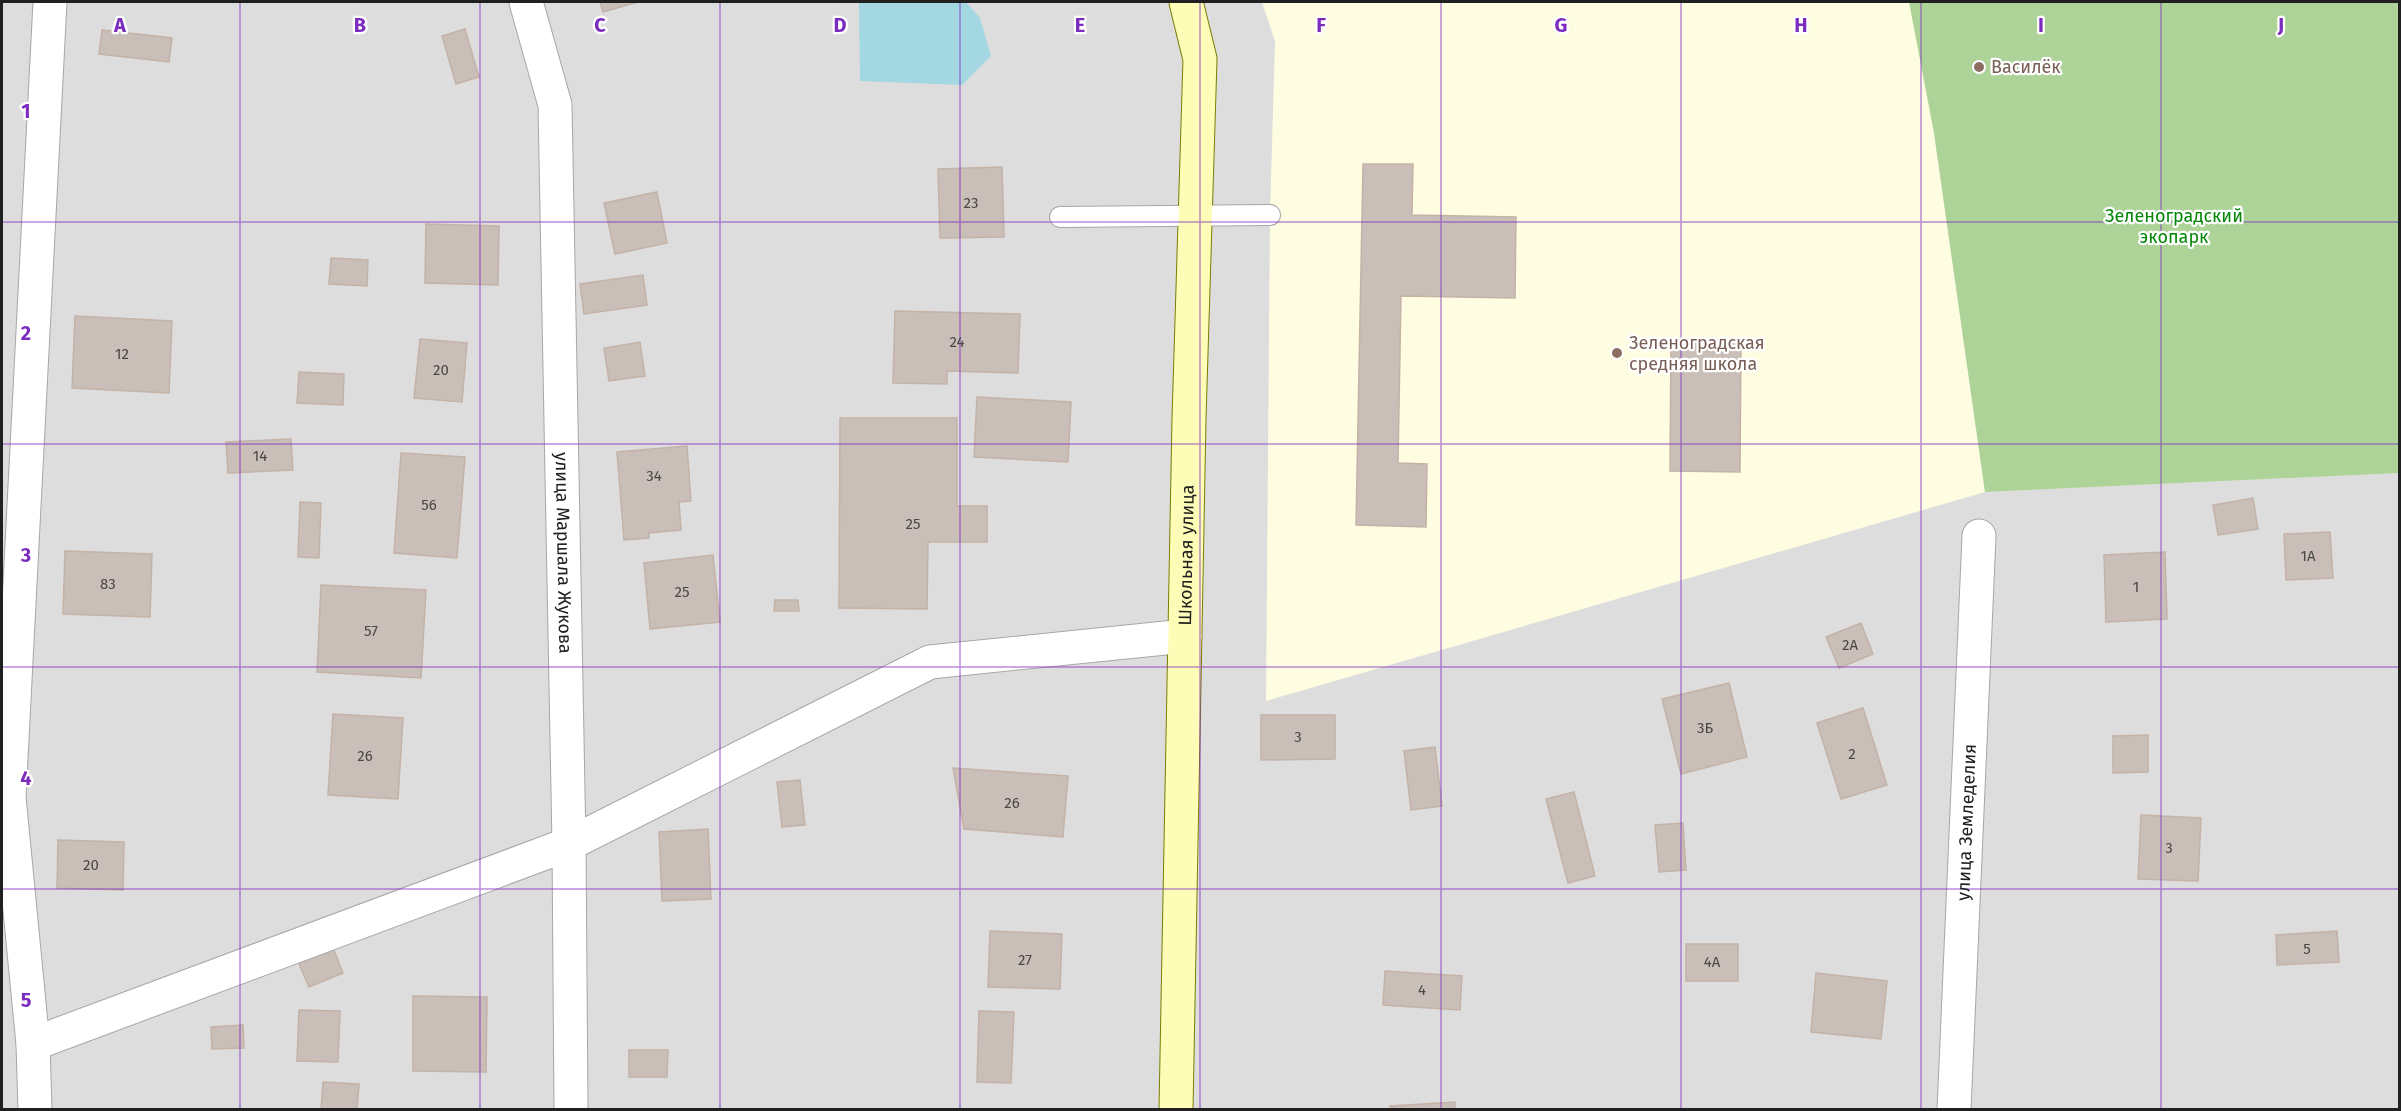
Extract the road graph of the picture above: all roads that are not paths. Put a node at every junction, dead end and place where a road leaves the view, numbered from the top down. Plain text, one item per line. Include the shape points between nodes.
1 (50, 2) edge
2 (526, 2) edge
3 (1186, 2) edge
4 (1270, 215) dead end
5 (1195, 216) junction
6 (1060, 217) dead end
7 (1979, 536) dead end
8 (1185, 636) junction
9 (569, 844) junction
10 (33, 1044) junction
11 (35, 1110) edge
12 (571, 1110) edge
13 (1176, 1110) edge
14 (1954, 1110) edge

1 - 10 street via 9,797
2 - 9 street, улица Маршала Жукова via 555,105
3 - 5 street, Школьная улица via 1200,59
4 - 5 lane
5 - 6 lane
5 - 8 street, Школьная улица
7 - 14 street, улица Земледелия
8 - 9 street via 930,662
8 - 13 street, Школьная улица
9 - 10 street
9 - 12 street, улица Маршала Жукова
10 - 11 street

